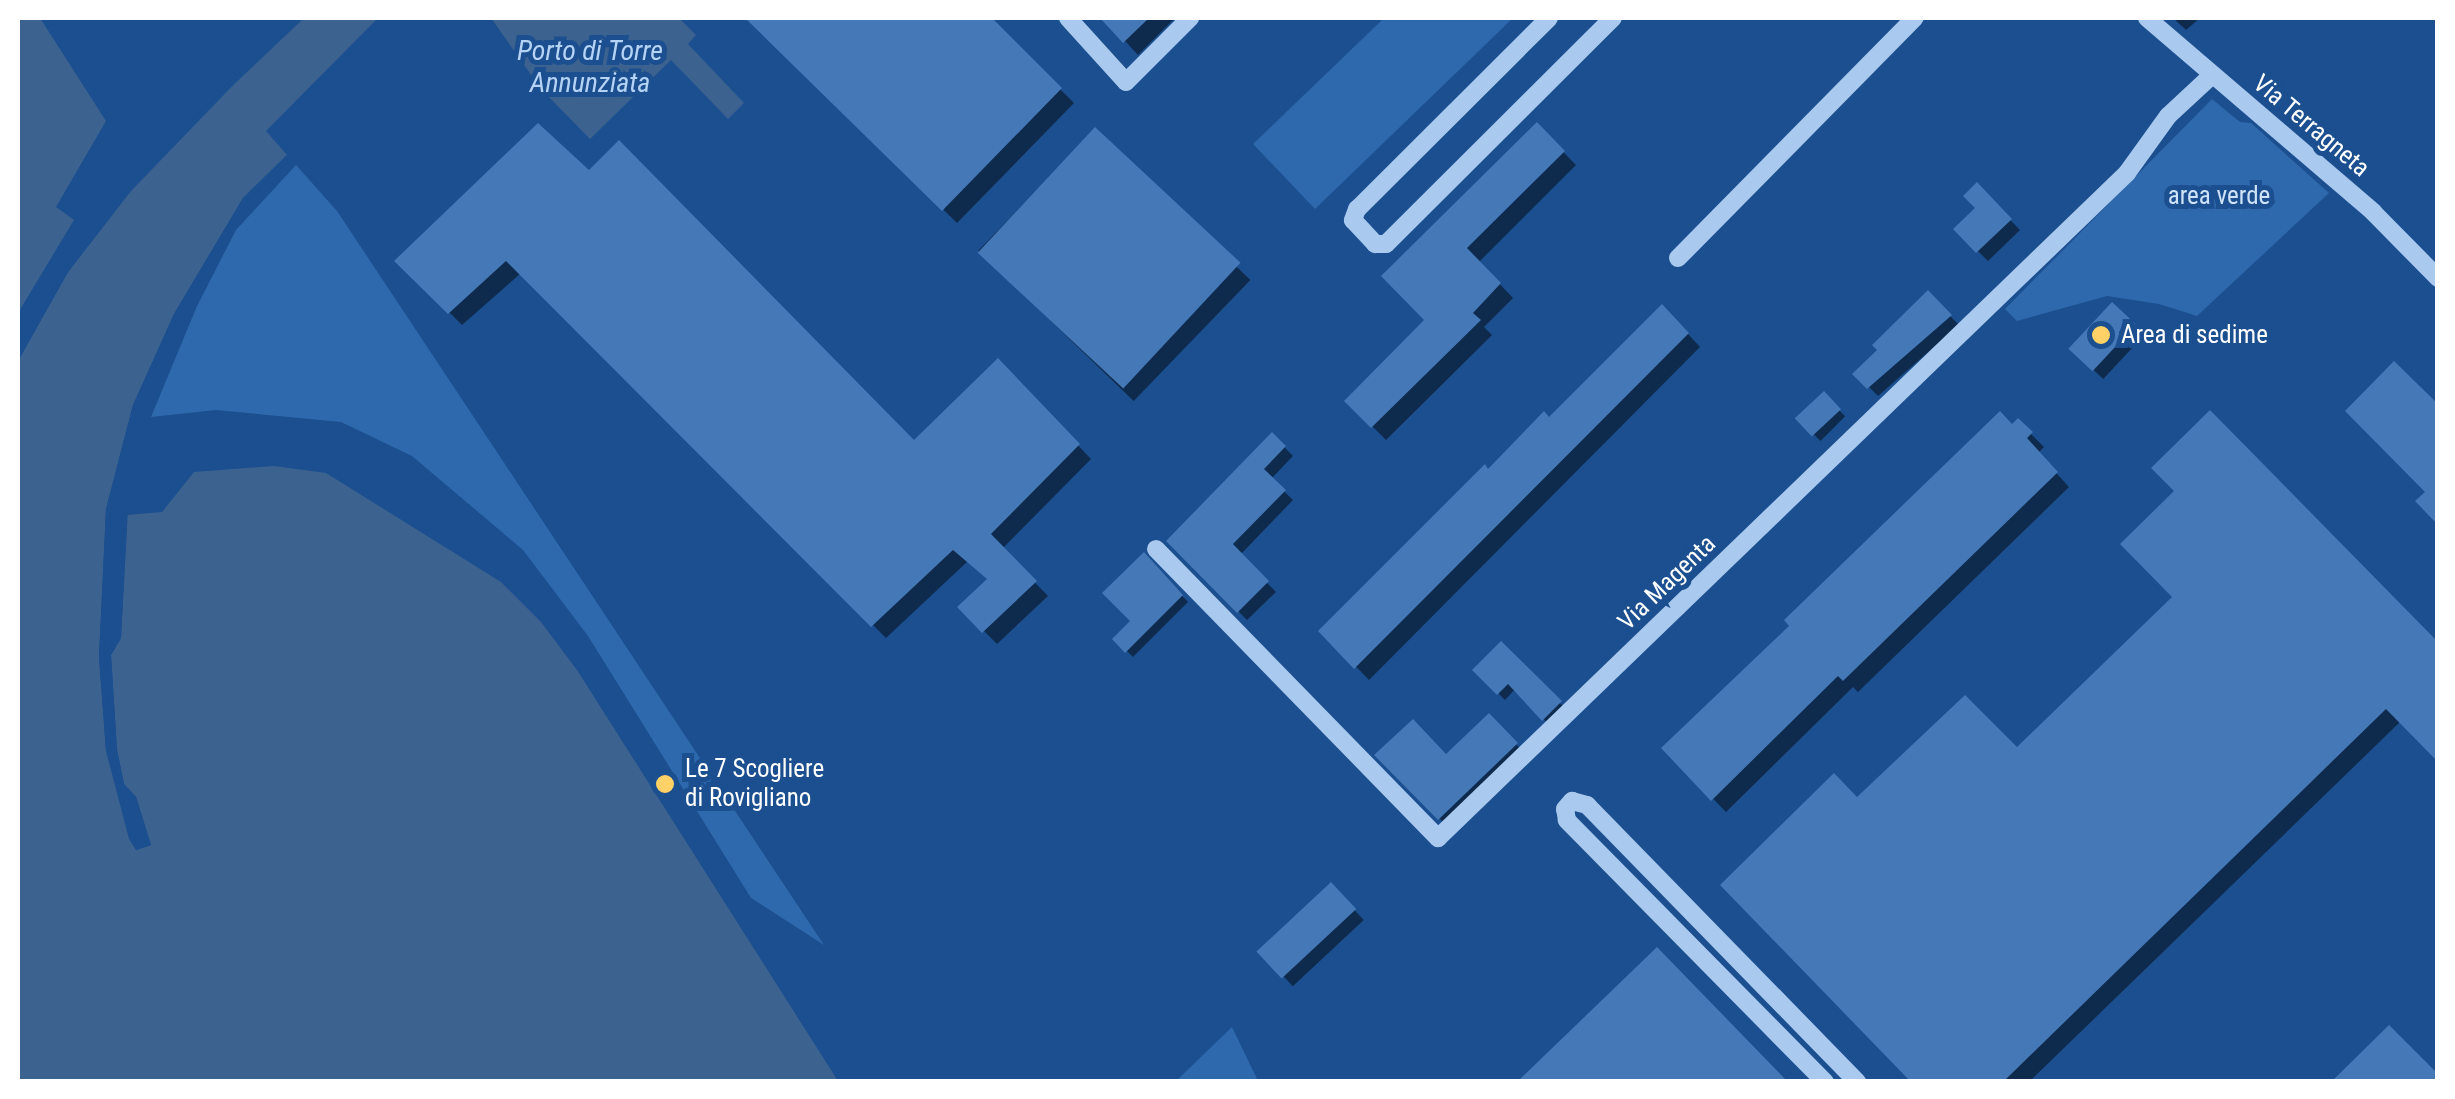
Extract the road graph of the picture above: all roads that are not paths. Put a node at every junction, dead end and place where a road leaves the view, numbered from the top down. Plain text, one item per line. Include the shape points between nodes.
1 (1068, 18) edge
2 (1190, 18) edge
3 (1549, 18) edge
4 (1613, 18) edge
5 (1915, 18) edge
6 (2147, 18) edge
7 (2211, 76) junction
8 (1678, 258) dead end
9 (2438, 278) edge
10 (1156, 549) dead end
11 (1824, 1082) edge
12 (1857, 1082) edge

1 - 2 street via 1126,82
3 - 4 street via 1357,209 1353,220 1375,244 1386,244
5 - 8 street
6 - 7 street, Via Terragneta
7 - 9 street, Via Terragneta via 2270,119
7 - 10 street, Via Magenta via 2168,116 2126,173 1438,838
11 - 12 street via 1567,820 1572,801 1587,804

